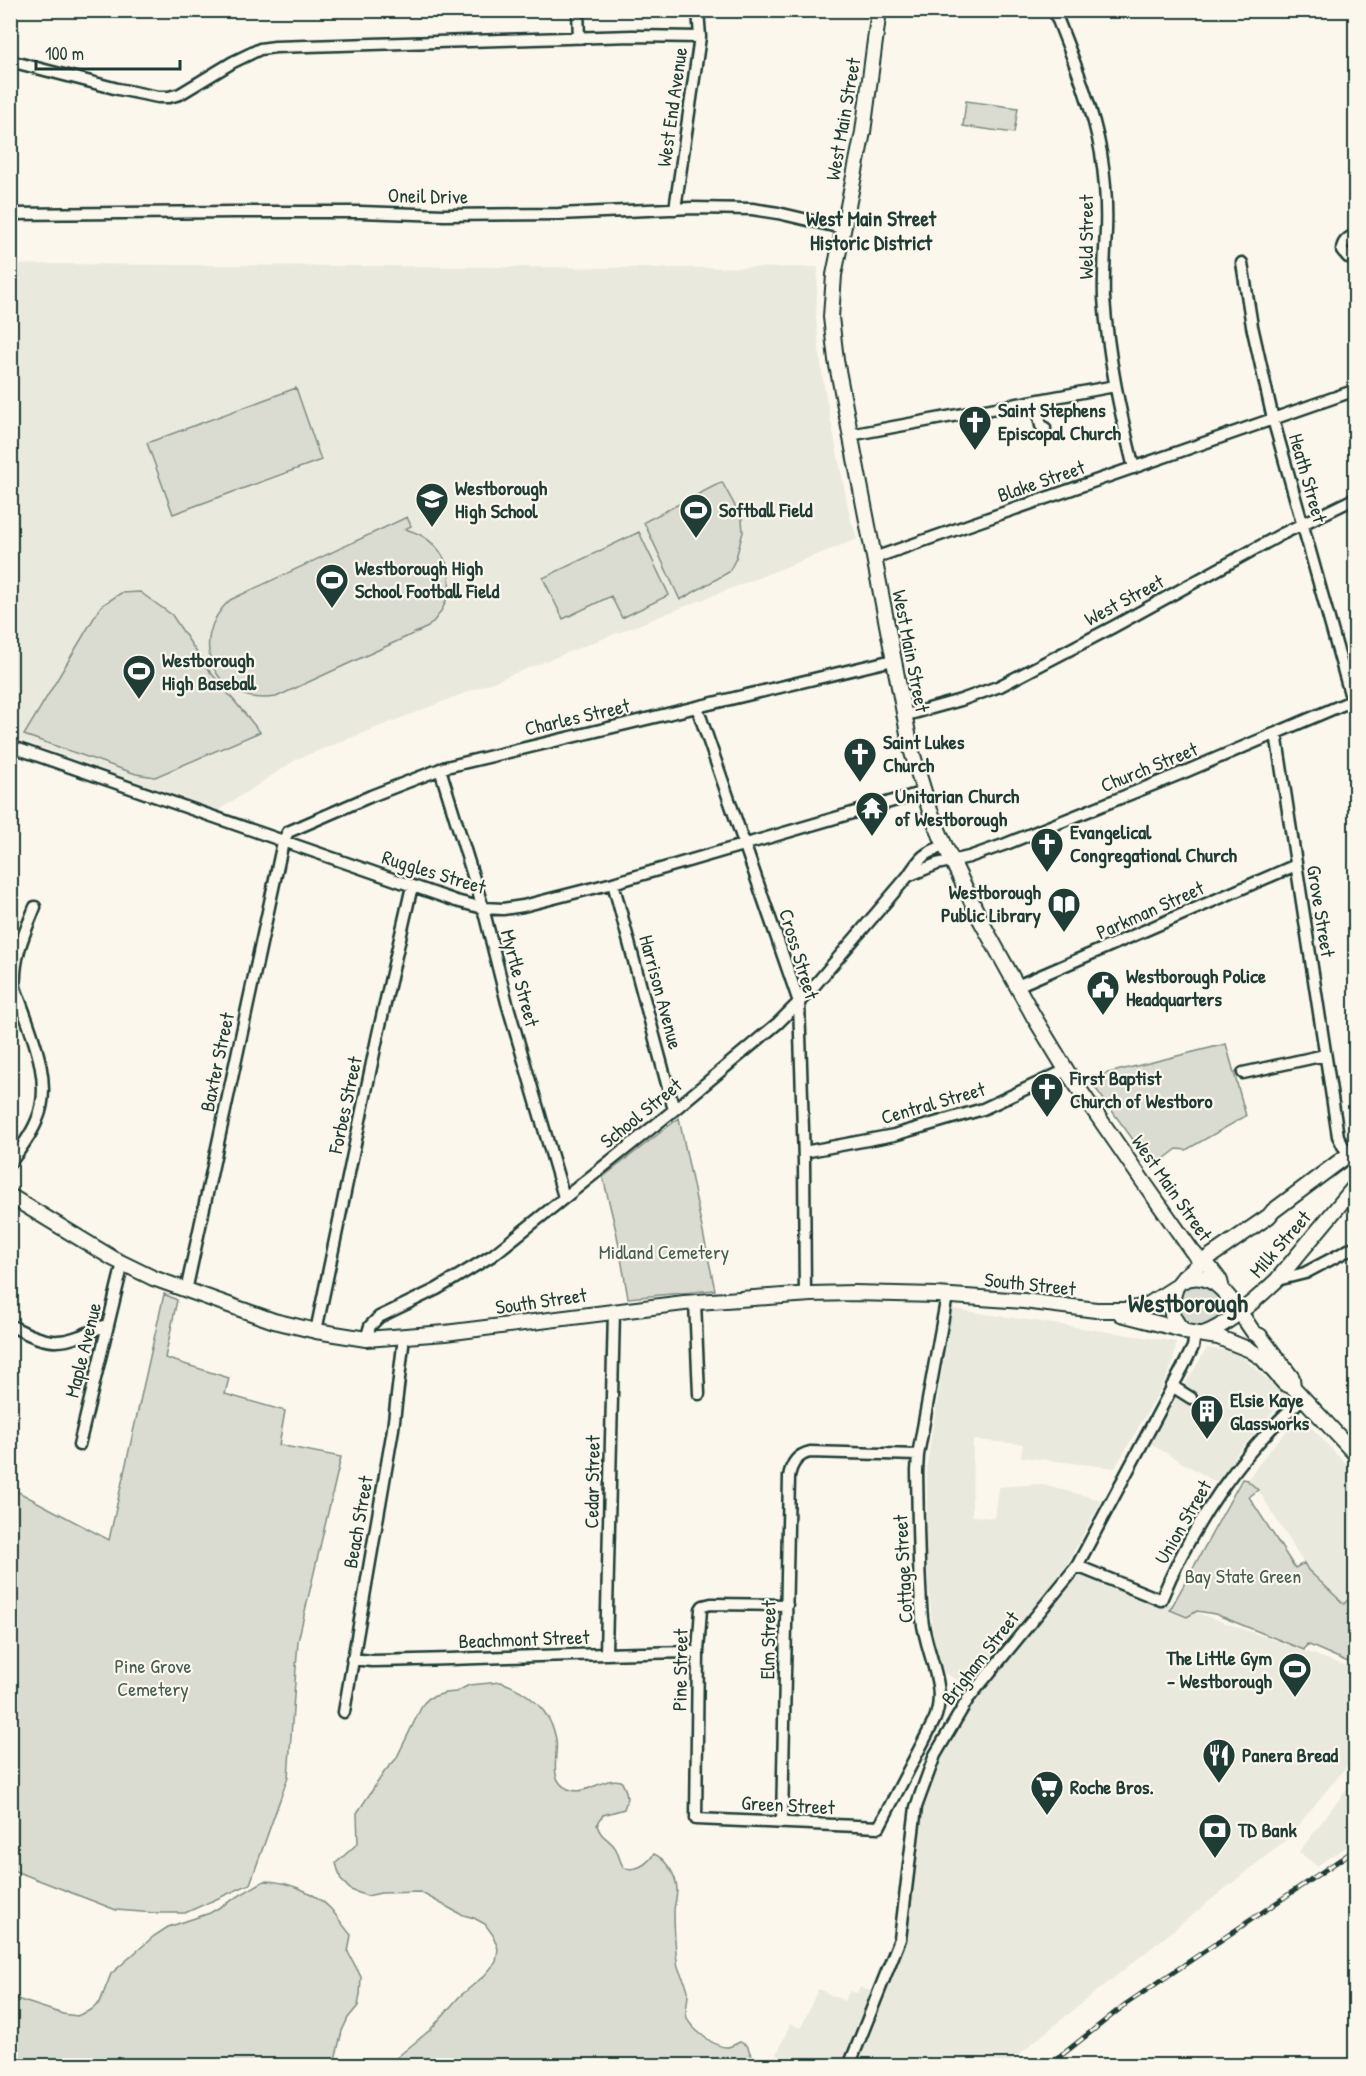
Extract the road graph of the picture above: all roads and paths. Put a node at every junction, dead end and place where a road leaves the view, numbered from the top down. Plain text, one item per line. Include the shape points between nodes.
1 (578, 10) edge
2 (698, 10) edge
3 (879, 10) edge
4 (1054, 10) edge
5 (700, 37) junction
6 (579, 38) junction
7 (10, 61) edge
8 (675, 209) junction
9 (10, 214) edge
10 (842, 228) junction
11 (1356, 236) edge
12 (1356, 258) edge
13 (1242, 263) dead end
14 (1115, 386) junction
15 (1356, 390) edge
16 (1036, 401) junction
17 (1273, 419) junction
18 (1045, 428) dead end
19 (850, 435) junction
20 (1134, 468) junction
21 (1356, 498) edge
22 (1303, 523) junction
23 (874, 558) junction
24 (893, 660) junction
25 (1354, 700) edge
26 (697, 707) junction
27 (903, 716) junction
28 (1276, 733) junction
29 (10, 746) edge
30 (440, 769) junction
31 (924, 792) junction
32 (283, 842) junction
33 (744, 843) junction
34 (945, 846) junction
35 (953, 861) junction
36 (1296, 865) junction
37 (908, 876) junction
38 (613, 883) junction
39 (412, 886) junction
40 (35, 907) dead end
41 (483, 908) junction
42 (1017, 986) junction
43 (799, 1002) junction
44 (1325, 1055) junction
45 (1066, 1070) junction
46 (1243, 1073) dead end
47 (674, 1110) junction
48 (804, 1152) junction
49 (1353, 1154) edge
50 (10, 1163) edge
51 (1356, 1185) edge
52 (10, 1196) edge
53 (564, 1197) junction
54 (1356, 1246) edge
55 (1199, 1260) junction
56 (123, 1263) junction
57 (1277, 1280) junction
58 (1179, 1284) junction
59 (186, 1290) junction
60 (1223, 1291) junction
61 (805, 1294) junction
62 (1262, 1294) junction
63 (947, 1296) junction
64 (695, 1302) junction
65 (614, 1311) junction
66 (1107, 1311) junction
67 (1239, 1312) junction
68 (108, 1324) junction
69 (1221, 1324) junction
70 (10, 1325) edge
71 (315, 1331) junction
72 (1194, 1333) junction
73 (1260, 1336) junction
74 (404, 1337) junction
75 (366, 1338) junction
76 (1172, 1386) junction
77 (1298, 1392) junction
78 (699, 1394) dead end
79 (1191, 1398) dead end
80 (79, 1445) dead end
81 (1353, 1449) edge
82 (918, 1455) junction
83 (1077, 1566) junction
84 (787, 1605) junction
85 (698, 1652) junction
86 (606, 1653) junction
87 (352, 1659) junction
88 (344, 1712) dead end
89 (696, 1819) joint
90 (782, 1822) junction
91 (879, 1827) joint
92 (849, 2066) edge

1 - 6 street
2 - 5 street, West End Avenue
3 - 10 main road, West Main Street via 863,132
4 - 14 street, Weld Street via 1101,152 1106,227 1104,296
5 - 6 street
5 - 8 street, West End Avenue
6 - 7 street via 260,49 169,97 106,86
8 - 9 street, Oneil Drive via 444,215
8 - 10 street, Oneil Drive via 765,210
10 - 19 main road, West Main Street via 831,317
11 - 12 street via 1349,237 1342,247 1345,254
13 - 17 street, Heath Street
14 - 16 street
14 - 20 street, Weld Street
15 - 17 street, Blake Street
16 - 18 street via 1041,426
16 - 19 street
17 - 20 street, Blake Street
17 - 22 street, Heath Street
19 - 23 main road, West Main Street
20 - 23 street, Blake Street
21 - 22 street, West Street
22 - 25 street, Heath Street via 1325,611
22 - 27 street, West Street via 1000,686
23 - 24 main road, West Main Street
24 - 26 street, Charles Street
24 - 27 main road, West Main Street
25 - 28 street, Church Street
26 - 30 street, Charles Street
26 - 33 street, Cross Street
27 - 31 main road, West Main Street
28 - 35 street, Church Street via 1006,844
28 - 36 street, Grove Street
29 - 32 street, Ruggles Street
30 - 32 street, Charles Street via 288,832
30 - 41 street, Myrtle Street
31 - 33 street, Ruggles Street
31 - 34 main road, West Main Street
32 - 39 street, Ruggles Street
32 - 59 street, Baxter Street
33 - 38 street, Ruggles Street
33 - 43 street, Cross Street
34 - 35 main road, West Main Street
34 - 37 street, School Street via 921,857
35 - 37 street, School Street
35 - 42 main road, West Main Street
36 - 42 street, Parkman Street
36 - 44 street, Grove Street
37 - 43 street, School Street
38 - 41 street, Ruggles Street via 523,906
38 - 47 street, Harrison Avenue
39 - 41 street, Ruggles Street
39 - 71 street, Forbes Street
40 - 50 street via 17,953 14,975 42,1070 44,1096 32,1131
41 - 53 street, Myrtle Street
42 - 45 main road, West Main Street
43 - 47 street, School Street
43 - 48 street, Cross Street
44 - 46 street
44 - 49 street, Grove Street via 1338,1136
45 - 48 street, Central Street via 983,1109 894,1135
45 - 55 main road, West Main Street
47 - 53 street, School Street
48 - 61 street, Cross Street
49 - 55 main road, Milk Street via 1254,1227
51 - 57 main road, Milk Street
52 - 56 main road, South Street
53 - 75 street, School Street via 475,1267 379,1317
54 - 57 street via 1305,1274
55 - 58 main road, Milk Street
55 - 60 main road, West Main Street via 1208,1265
56 - 59 main road, South Street
56 - 68 street, Maple Avenue
57 - 62 main road, Milk Street
58 - 60 main road via 1204,1278
58 - 66 main road, South Street via 1139,1308
58 - 72 main road via 1172,1301 1172,1315
59 - 71 main road, South Street
60 - 67 main road, West Main Street
60 - 69 main road via 1228,1310
61 - 63 main road, South Street
61 - 64 main road, South Street
62 - 67 main road
62 - 73 main road, Milk Street via 1256,1314
63 - 66 main road, South Street
63 - 82 street, Cottage Street
64 - 65 main road, South Street
64 - 78 street
65 - 74 main road, South Street
65 - 86 street, Cedar Street
66 - 72 main road, South Street
67 - 69 main road
67 - 73 main road, West Main Street
68 - 70 street via 72,1340 55,1342 40,1340
68 - 80 street, Maple Avenue
69 - 72 main road via 1216,1329
71 - 75 main road, South Street
72 - 76 street, Brigham Street via 1193,1347
72 - 77 main road, South Street via 1239,1344 1262,1358 1284,1383
73 - 77 main road, West Main Street
74 - 75 main road, South Street
74 - 87 street, Beach Street via 393,1429
76 - 79 street
76 - 83 street, Brigham Street
77 - 81 main road
77 - 83 street, Union Street via 1230,1477 1198,1527 1161,1600
82 - 84 street, Elm Street via 816,1451 795,1460 789,1477
82 - 91 street, Cottage Street via 922,1617 940,1702
83 - 92 street, Brigham Street via 968,1699 935,1755 916,1807 900,1939
84 - 85 street, Pine Street via 703,1606 699,1613
84 - 90 street, Elm Street
85 - 86 street, Beachmont Street
85 - 89 street, Pine Street
86 - 87 street, Beachmont Street via 499,1659
87 - 88 street, Beach Street
89 - 90 street, Green Street
90 - 91 street, Green Street

